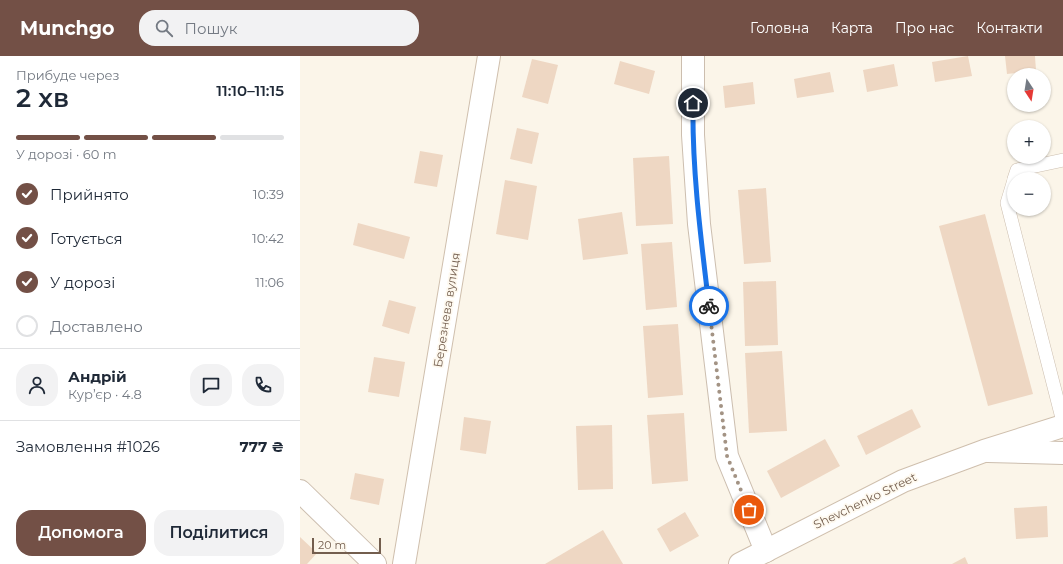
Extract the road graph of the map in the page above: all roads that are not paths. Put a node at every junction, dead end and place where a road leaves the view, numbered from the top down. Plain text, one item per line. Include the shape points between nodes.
1 (489, 56) edge
2 (693, 56) edge
3 (1063, 160) edge
4 (1016, 172) edge
5 (1011, 216) edge
6 (1063, 422) edge
7 (1063, 426) edge
8 (984, 451) junction
9 (1063, 453) edge
10 (300, 491) edge
11 (766, 551) junction
12 (375, 564) edge
13 (404, 564) edge
14 (740, 564) edge

1 - 13 main road, Березнева вулиця
2 - 11 main road via 692,135 699,224 727,456
3 - 4 lane
5 - 6 lane
7 - 8 main road, Shevchenko Street
8 - 9 main road
8 - 11 main road, Shevchenko Street via 903,481
10 - 12 main road
11 - 14 main road, Shevchenko Street

